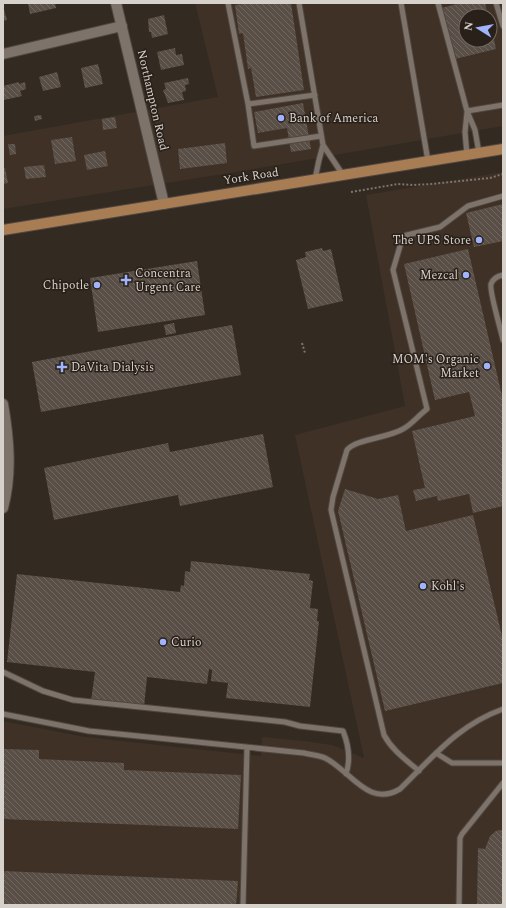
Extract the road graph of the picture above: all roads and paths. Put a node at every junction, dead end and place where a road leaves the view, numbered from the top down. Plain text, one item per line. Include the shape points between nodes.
1 (116, 3) edge
2 (228, 3) edge
3 (299, 3) edge
4 (401, 3) edge
5 (438, 3) edge
6 (496, 3) edge
7 (122, 26) junction
8 (503, 26) edge
9 (3, 54) edge
10 (315, 95) junction
11 (248, 104) junction
12 (503, 105) edge
13 (467, 111) junction
14 (321, 136) junction
15 (323, 146) junction
16 (503, 149) edge
17 (479, 153) junction
18 (467, 155) junction
19 (428, 161) junction
20 (503, 174) edge
21 (343, 175) junction
22 (315, 179) junction
23 (351, 192) dead end
24 (503, 196) edge
25 (164, 204) junction
26 (3, 230) edge
27 (503, 275) edge
28 (503, 340) edge
29 (302, 342) dead end
30 (304, 353) dead end
31 (3, 404) edge
32 (5, 424) edge
33 (3, 508) edge
34 (3, 672) edge
35 (503, 709) edge
36 (3, 714) edge
37 (247, 748) junction
38 (436, 753) junction
39 (503, 763) edge
40 (419, 771) junction
41 (346, 774) junction
42 (503, 783) edge
43 (243, 905) edge
44 (459, 905) edge

1 - 7 street, Northampton Road
2 - 11 lane
3 - 10 lane
4 - 19 lane
5 - 13 lane
6 - 8 lane
7 - 9 street
7 - 25 street, Northampton Road
10 - 11 lane
10 - 14 lane
11 - 14 lane via 254,146
12 - 13 lane
13 - 17 lane via 475,130
13 - 18 lane
14 - 15 lane
15 - 21 lane
15 - 22 lane
16 - 17 main road, York Road
17 - 18 main road, York Road
18 - 19 main road, York Road
19 - 21 main road, York Road
20 - 23 path via 490,178 431,184 398,184
21 - 22 main road, York Road
22 - 25 main road, York Road
24 - 40 lane via 468,206 440,226 403,236 393,270 426,409 403,429 351,445 347,450 332,497 332,510 384,735 395,751
25 - 26 main road, York Road
27 - 28 lane via 493,279 491,289
29 - 30 path
31 - 32 street
32 - 33 street via 9,450
34 - 41 lane via 44,692 73,700 285,722 343,731 349,745
35 - 38 lane via 457,734
36 - 37 lane via 89,731
37 - 41 lane via 304,753 325,758
37 - 43 lane
38 - 39 lane via 452,763
38 - 40 lane
40 - 41 lane via 400,789 386,794 368,790
42 - 44 lane via 460,838

